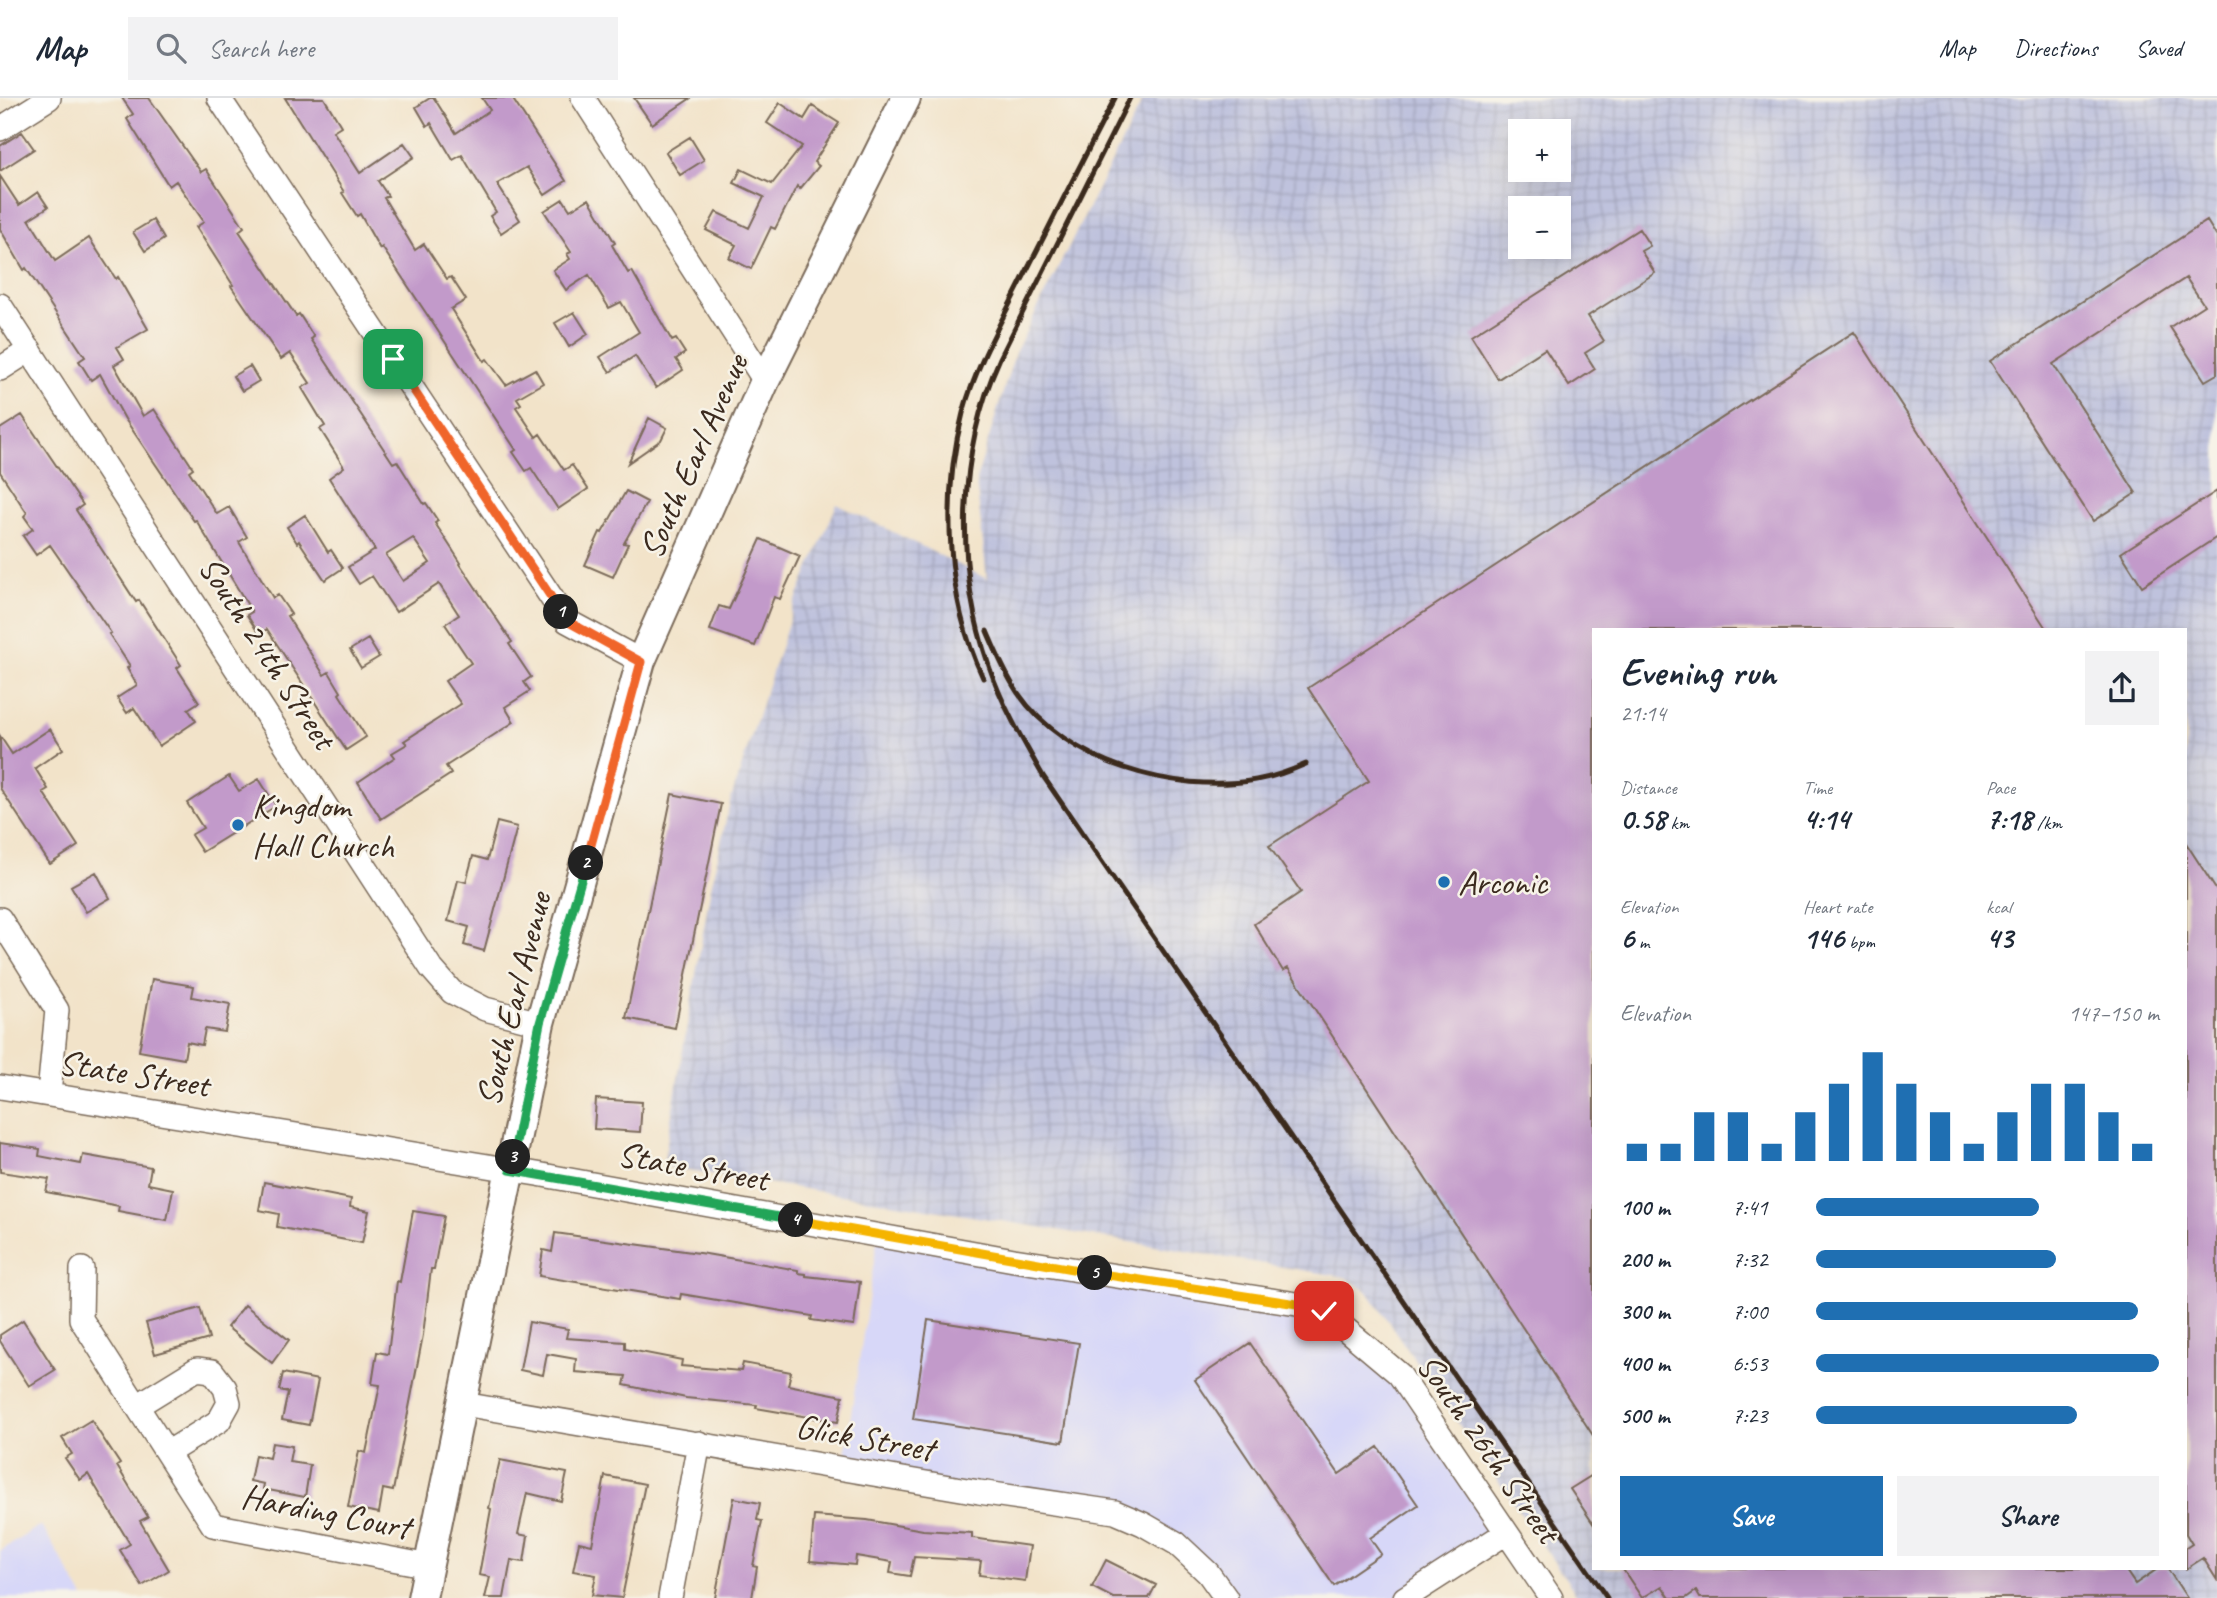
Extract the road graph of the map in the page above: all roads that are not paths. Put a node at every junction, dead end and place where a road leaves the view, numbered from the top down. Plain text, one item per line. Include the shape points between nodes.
1 (49, 98) edge
2 (219, 98) edge
3 (583, 98) edge
4 (906, 98) edge
5 (0, 129) edge
6 (0, 305) edge
7 (30, 350) junction
8 (0, 369) edge
9 (765, 381) junction
10 (641, 662) junction
11 (0, 919) edge
12 (540, 1023) junction
13 (0, 1087) edge
14 (48, 1094) junction
15 (510, 1170) junction
16 (82, 1269) dead end
17 (1364, 1342) joint
18 (463, 1404) junction
19 (137, 1406) junction
20 (699, 1443) junction
21 (167, 1453) junction
22 (1506, 1533) junction
23 (429, 1566) junction
24 (422, 1598) edge
25 (670, 1598) edge
26 (1226, 1598) edge
27 (1405, 1598) edge
28 (1551, 1598) edge

1 - 5 street
2 - 10 street via 567,621
3 - 9 street
4 - 9 street, South Earl Avenue
6 - 7 street, South 24th Street
7 - 8 street
7 - 12 street, South 24th Street via 431,968 452,992 485,1009
9 - 10 street, South Earl Avenue
10 - 12 street, South Earl Avenue
11 - 14 street via 57,1010
12 - 15 street, South Earl Avenue
13 - 14 street, State Street
14 - 15 street, State Street
15 - 17 street, State Street via 1014,1260 1297,1304 1324,1311
15 - 18 street, South Earl Avenue
16 - 19 street, Harding Court via 81,1319
17 - 22 street, South 26th Street via 1399,1374
18 - 20 street, Glick Street
18 - 23 street, South Earl Avenue
19 - 21 street, Harding Court
19 - 21 street via 197,1370 212,1371 225,1388 229,1403 219,1421
20 - 25 street
20 - 26 street, Glick Street via 1115,1513 1176,1543
21 - 23 street, Harding Court via 213,1525
22 - 27 street
22 - 28 street, South 26th Street
23 - 24 street, South Earl Avenue

